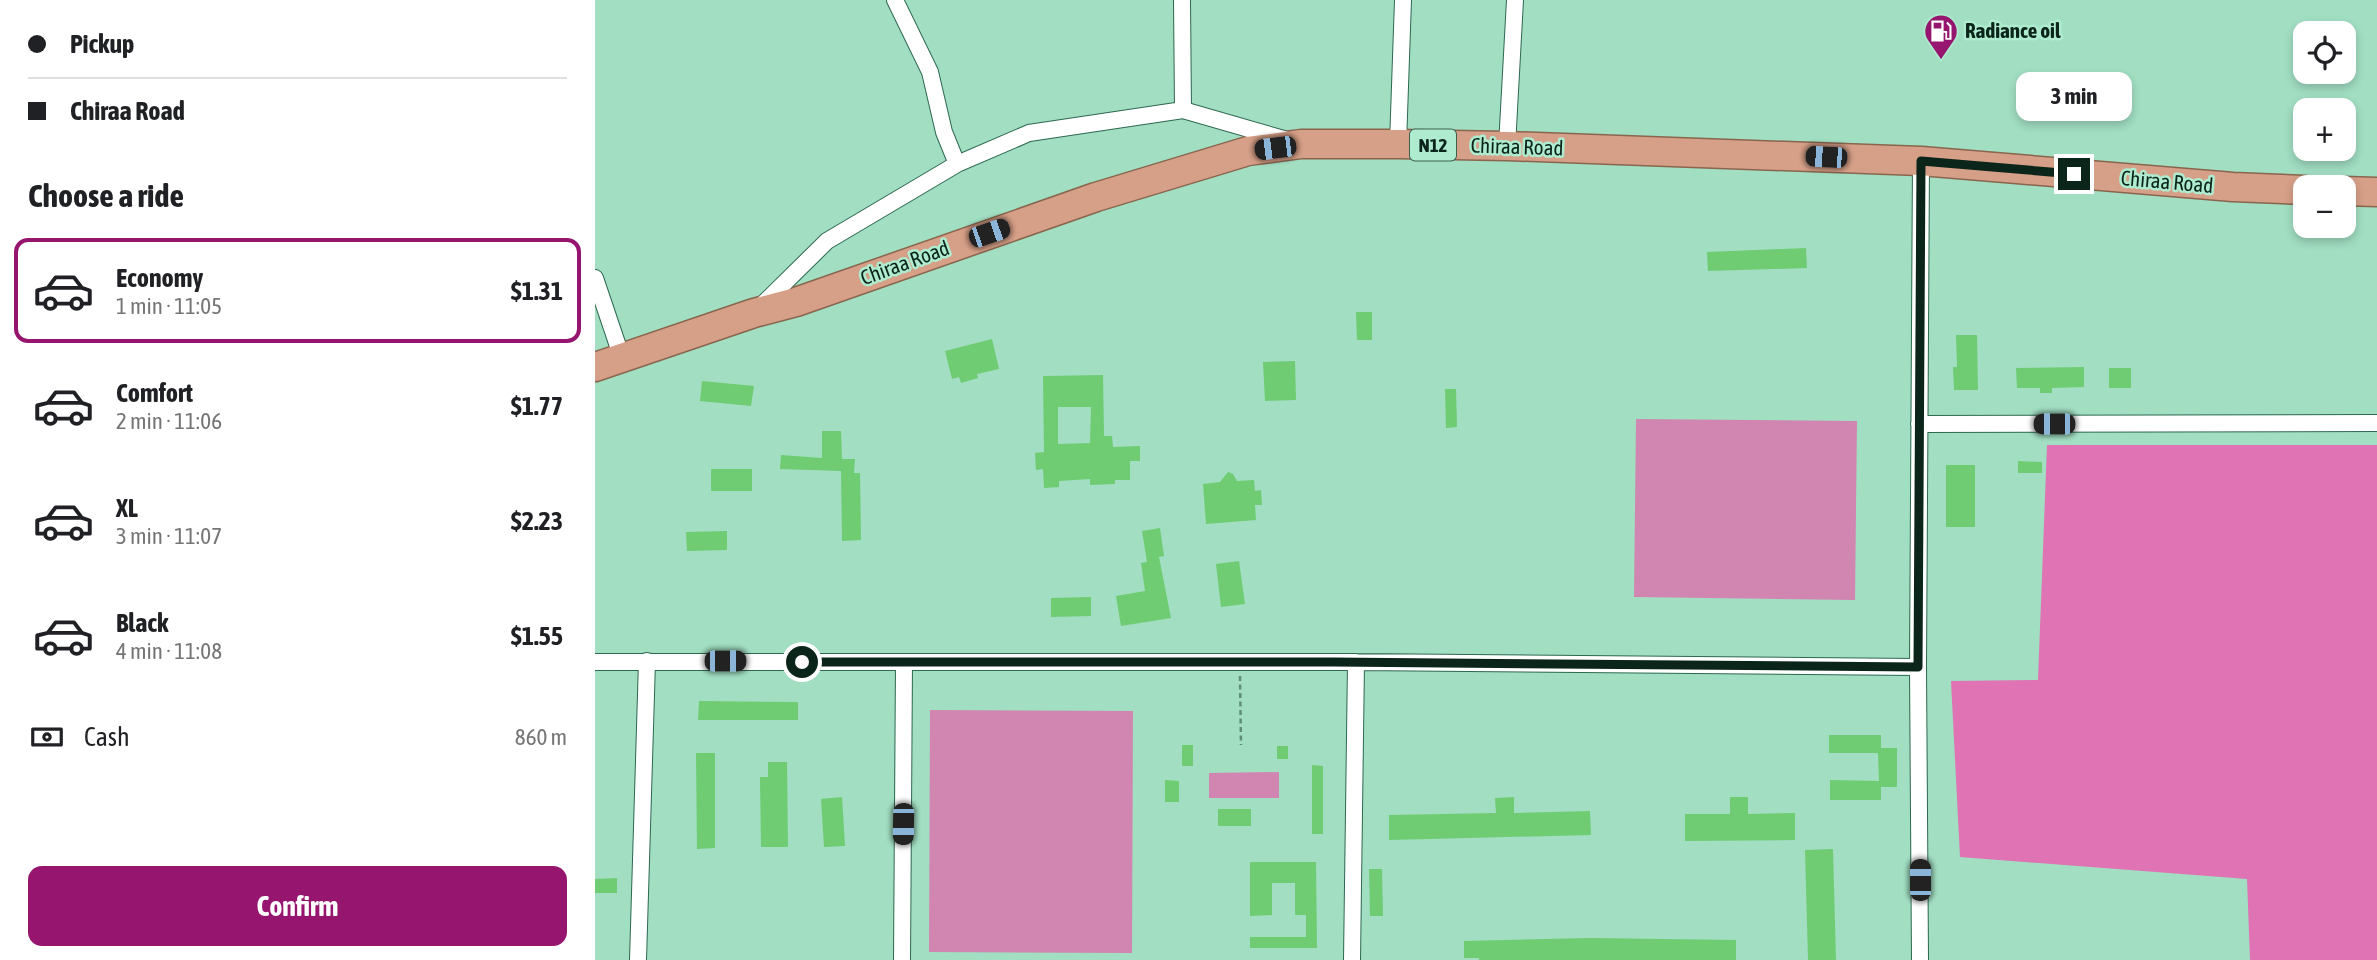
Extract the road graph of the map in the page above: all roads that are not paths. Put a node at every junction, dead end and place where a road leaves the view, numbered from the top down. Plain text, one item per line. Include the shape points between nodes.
1 (895, 0) edge
2 (1182, 0) edge
3 (1403, 0) edge
4 (1515, 0) edge
5 (1183, 110) junction
6 (1301, 144) junction
7 (1398, 144) junction
8 (1507, 146) junction
9 (1921, 161) junction
10 (957, 164) junction
11 (2293, 190) edge
12 (2356, 191) edge
13 (2377, 192) edge
14 (595, 278) edge
15 (754, 313) junction
16 (622, 358) junction
17 (595, 367) edge
18 (1919, 424) junction
19 (2377, 424) edge
20 (647, 661) junction
21 (595, 662) edge
22 (904, 662) junction
23 (1356, 663) junction
24 (1918, 667) junction
25 (638, 960) edge
26 (902, 960) edge
27 (1352, 960) edge
28 (1920, 960) edge

1 - 10 street via 930,72
2 - 5 street
3 - 7 street
4 - 8 street
5 - 6 street
5 - 10 street via 1029,133
6 - 7 highway, Chiraa Road / N12
6 - 15 highway, Chiraa Road / N12 via 1248,151 1096,197
7 - 8 highway, Chiraa Road / N12
8 - 9 highway, Chiraa Road / N12
9 - 11 highway, Chiraa Road / N12
9 - 18 street
10 - 15 street via 827,241
12 - 13 highway
14 - 16 street
15 - 16 highway, Chiraa Road / N12
16 - 17 highway, Chiraa Road / N12
18 - 19 street
18 - 24 street
20 - 21 street
20 - 22 street
20 - 25 street
22 - 23 street
22 - 26 street
23 - 24 street
23 - 27 street
24 - 28 street

